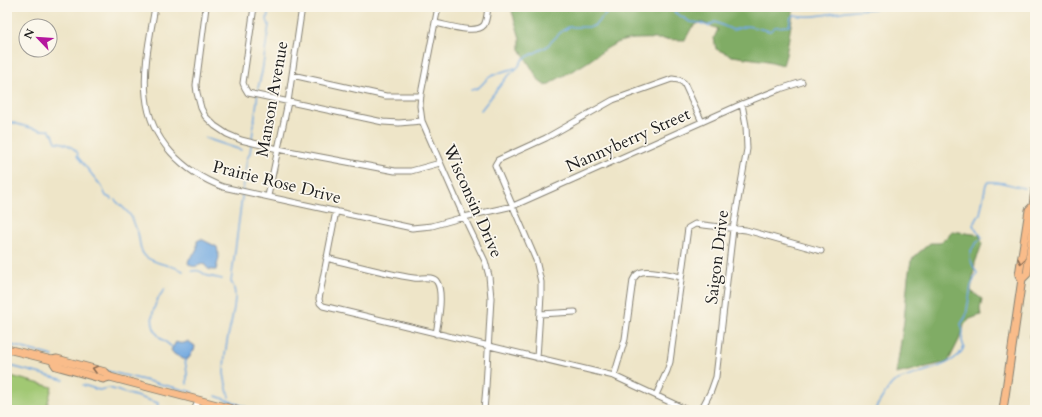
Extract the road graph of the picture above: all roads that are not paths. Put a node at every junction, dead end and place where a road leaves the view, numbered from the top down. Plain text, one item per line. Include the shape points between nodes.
1 (155, 7) edge
2 (206, 7) edge
3 (254, 7) edge
4 (302, 7) edge
5 (438, 7) edge
6 (488, 7) edge
7 (435, 23) junction
8 (292, 75) junction
9 (802, 82) dead end
10 (421, 96) junction
11 (288, 102) junction
12 (742, 104) junction
13 (422, 121) junction
14 (702, 122) junction
15 (278, 149) junction
16 (440, 163) junction
17 (1035, 190) edge
18 (268, 196) junction
19 (513, 206) junction
20 (1034, 209) edge
21 (336, 211) junction
22 (1035, 216) edge
23 (464, 217) junction
24 (733, 229) junction
25 (1030, 245) edge
26 (821, 251) dead end
27 (326, 258) junction
28 (681, 277) junction
29 (576, 312) dead end
30 (540, 314) junction
31 (1035, 327) edge
32 (436, 334) junction
33 (1033, 338) dead end
34 (489, 347) junction
35 (7, 349) edge
36 (537, 358) junction
37 (614, 376) junction
38 (656, 395) junction
39 (199, 400) junction
40 (194, 410) edge
41 (200, 410) edge
42 (236, 410) edge
43 (484, 410) edge
44 (686, 410) edge
45 (701, 410) edge
46 (1003, 410) edge

1 - 18 street, Prairie Rose Drive via 145,88 150,116 162,141 181,163 205,179 223,187
2 - 15 street via 196,77 201,108 210,122 227,134 240,140
3 - 11 street via 244,85 248,93
4 - 8 street, Manson Avenue
5 - 7 street, Wisconsin Drive
6 - 7 street via 486,22 478,30
7 - 10 street, Wisconsin Drive
8 - 10 street via 386,96
8 - 11 street, Manson Avenue
9 - 12 street, Nannyberry Street
10 - 13 street, Wisconsin Drive
11 - 13 street via 391,123
11 - 15 street, Manson Avenue
12 - 14 street, Nannyberry Street
12 - 24 street, Saigon Drive via 747,149
13 - 16 street, Wisconsin Drive
14 - 19 street, Nannyberry Street
14 - 19 street via 684,83 677,79 613,100 546,138 498,160 496,170
15 - 16 street via 400,171 422,169
15 - 18 street, Manson Avenue
16 - 23 street, Wisconsin Drive
17 - 20 main road
18 - 21 street, Prairie Rose Drive
19 - 23 street, Nannyberry Street
19 - 30 street via 536,260 541,282
20 - 25 main road via 1029,210
21 - 23 street, Prairie Rose Drive via 416,228
21 - 27 street
22 - 25 main road
23 - 34 street, Wisconsin Drive via 485,261 489,276
24 - 26 street via 746,230
24 - 28 street via 695,224 688,228
24 - 45 street, Saigon Drive via 716,377
25 - 46 main road via 1027,274 1022,279
27 - 32 street via 319,299 323,306
27 - 32 street via 414,278 435,279 440,299
28 - 37 street via 644,271 635,277 625,339
28 - 38 street via 670,362
29 - 30 street
30 - 36 street
31 - 33 street
32 - 34 street
34 - 36 street
34 - 43 street, Wisconsin Drive
35 - 39 main road via 52,360 56,366 103,379 110,378
36 - 37 street
37 - 38 street
38 - 44 street
39 - 40 street
39 - 41 street
39 - 42 main road

